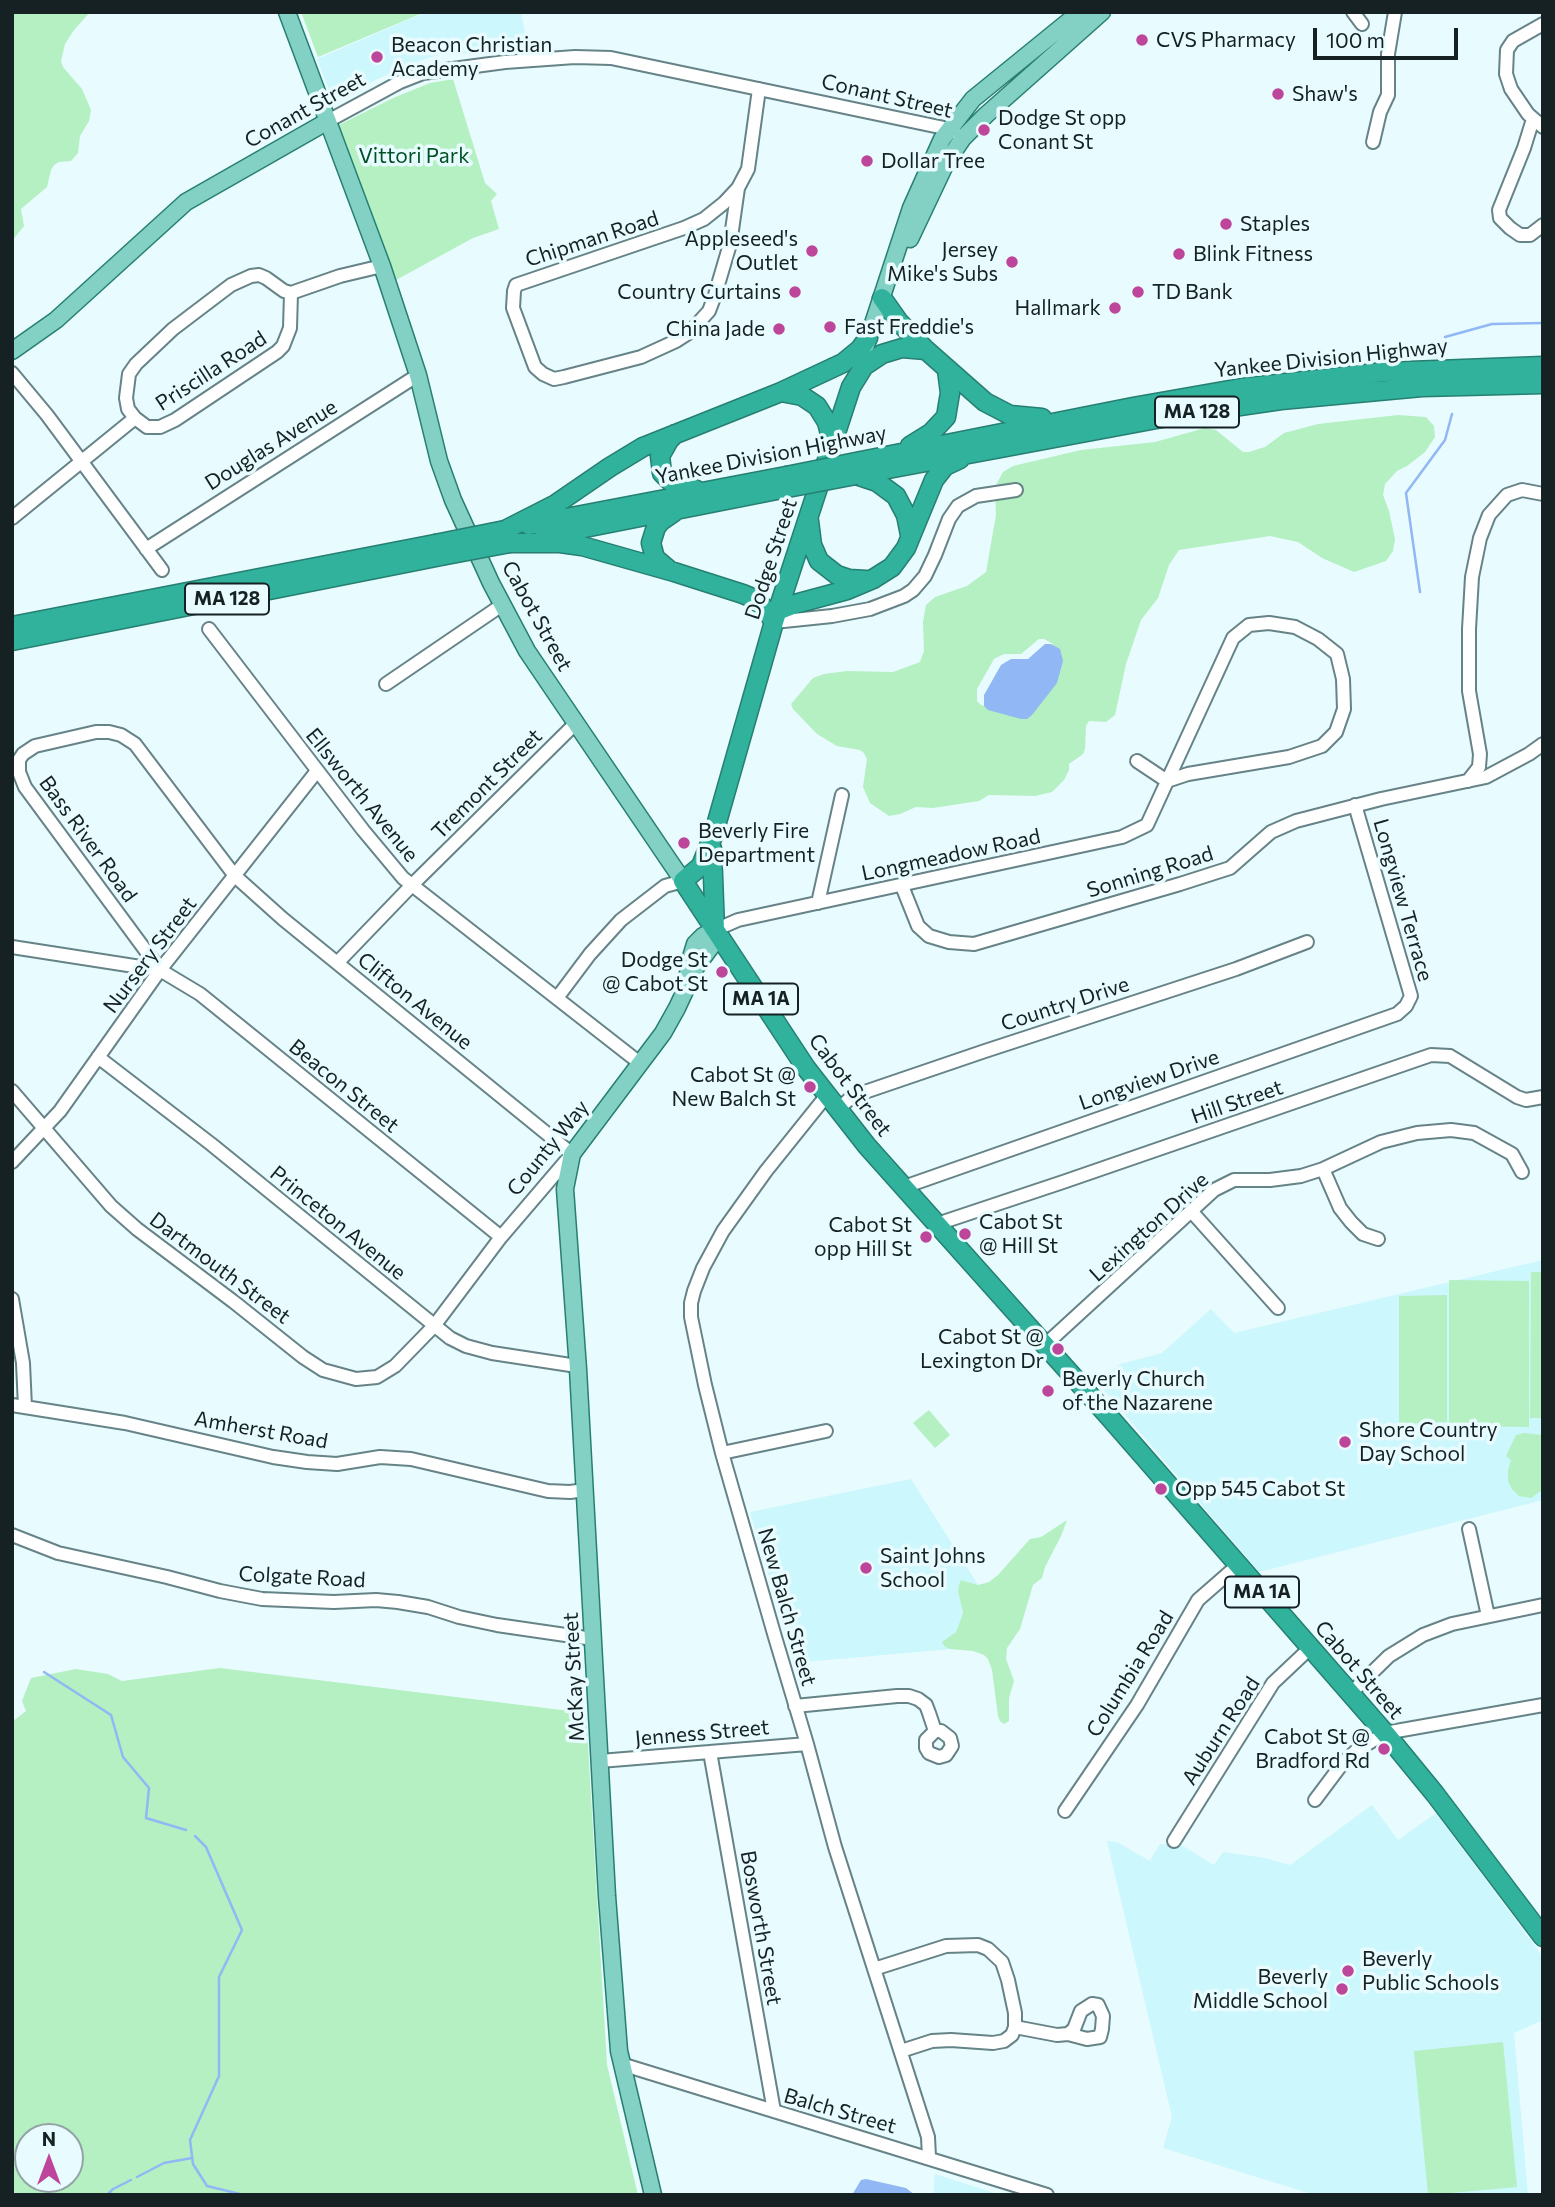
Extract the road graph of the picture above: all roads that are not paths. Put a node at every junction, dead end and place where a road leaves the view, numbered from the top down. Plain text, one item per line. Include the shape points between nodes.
1 (287, 12) edge
2 (1080, 12) edge
3 (1102, 12) edge
4 (1353, 12) edge
5 (1395, 12) edge
6 (1362, 24) dead end
7 (1543, 24) edge
8 (759, 89) junction
9 (328, 121) junction
10 (1538, 123) edge
11 (956, 133) junction
12 (1373, 142) dead end
13 (738, 187) junction
14 (1543, 225) edge
15 (382, 266) junction
16 (291, 293) junction
17 (882, 298) junction
18 (868, 338) junction
19 (926, 350) junction
20 (12, 351) edge
21 (1543, 366) edge
22 (947, 370) junction
23 (12, 373) edge
24 (418, 375) junction
25 (1543, 384) edge
26 (851, 387) junction
27 (781, 392) junction
28 (1098, 414) junction
29 (135, 418) junction
30 (675, 434) junction
31 (832, 442) junction
32 (996, 447) junction
33 (894, 455) junction
34 (80, 461) junction
35 (859, 468) junction
36 (784, 482) junction
37 (720, 488) junction
38 (1016, 490) dead end
39 (1543, 494) edge
40 (681, 509) junction
41 (809, 513) junction
42 (12, 518) edge
43 (507, 536) junction
44 (910, 538) junction
45 (146, 550) junction
46 (438, 550) junction
47 (162, 570) dead end
48 (674, 572) junction
49 (790, 572) junction
50 (873, 579) junction
51 (743, 594) junction
52 (502, 605) junction
53 (776, 617) junction
54 (12, 626) edge
55 (209, 629) dead end
56 (12, 642) edge
57 (386, 684) dead end
58 (576, 723) junction
59 (1543, 744) edge
60 (1137, 761) dead end
61 (317, 771) junction
62 (1167, 781) junction
63 (1468, 781) junction
64 (842, 795) dead end
65 (1355, 805) junction
66 (713, 835) junction
67 (235, 876) junction
68 (683, 881) junction
69 (412, 884) junction
70 (902, 886) junction
71 (818, 903) junction
72 (715, 930) junction
73 (1307, 942) dead end
74 (12, 947) edge
75 (338, 962) junction
76 (160, 970) junction
77 (557, 998) junction
78 (1406, 1006) joint
79 (98, 1056) junction
80 (641, 1064) junction
81 (12, 1091) edge
82 (1543, 1097) edge
83 (832, 1102) junction
84 (44, 1128) junction
85 (572, 1154) junction
86 (12, 1161) edge
87 (1323, 1169) junction
88 (1522, 1172) dead end
89 (904, 1186) junction
90 (1192, 1212) junction
91 (937, 1224) junction
92 (501, 1237) junction
93 (1378, 1239) dead end
94 (12, 1299) edge
95 (1278, 1308) dead end
96 (434, 1326) junction
97 (1045, 1345) junction
98 (578, 1366) junction
99 (18, 1406) edge
100 (826, 1431) dead end
101 (722, 1453) junction
102 (584, 1490) junction
103 (1468, 1529) dead end
104 (12, 1535) edge
105 (1238, 1565) junction
106 (1543, 1605) edge
107 (1488, 1616) junction
108 (593, 1639) junction
109 (1310, 1649) junction
110 (1349, 1695) junction
111 (1543, 1705) edge
112 (795, 1706) junction
113 (934, 1731) dead end
114 (1385, 1733) junction
115 (807, 1744) junction
116 (710, 1752) junction
117 (600, 1761) junction
118 (1315, 1800) dead end
119 (1065, 1811) dead end
120 (1174, 1840) dead end
121 (1543, 1937) edge
122 (874, 1969) junction
123 (1015, 2027) junction
124 (1068, 2035) dead end
125 (901, 2051) junction
126 (621, 2064) junction
127 (774, 2112) junction
128 (929, 2157) junction
129 (653, 2195) edge
130 (1047, 2195) edge

1 - 9 main road, Cabot Street
2 - 11 main road, Dodge Street via 973,99
3 - 11 main road, Dodge Street via 986,115
4 - 6 street
5 - 12 street via 1388,95
7 - 10 street via 1513,41 1507,50 1511,89
8 - 9 street, Conant Street via 611,58 505,62 423,73
8 - 11 street, Conant Street
8 - 13 street, Chipman Road via 748,169
9 - 15 main road, Cabot Street
9 - 20 main road, Conant Street via 186,202 61,316
10 - 14 street via 1499,210 1500,218 1520,235 1530,235
11 - 17 main road, Dodge Street via 942,139 911,208
13 - 13 street, Chipman Road via 730,244 715,295 709,311 690,332 641,357 564,377 554,379 535,367 513,308 516,285 684,229 704,219
15 - 16 street
15 - 24 main road, Cabot Street
16 - 29 street, Priscilla Road via 290,328 277,352 160,428 147,427
16 - 29 street via 266,278 251,276 182,321 129,374 126,398
17 - 18 main road, Dodge Street
17 - 19 highway
18 - 26 main road, Dodge Street
18 - 27 highway via 843,363
19 - 22 highway
19 - 26 highway via 902,348 882,354 864,366
21 - 28 highway, Yankee Division Highway / MA 128 via 1312,380
22 - 28 highway via 985,402 1010,415 1037,419
22 - 33 highway via 946,416 932,433
23 - 34 street
24 - 45 street, Douglas Avenue
24 - 52 main road, Cabot Street via 446,484
25 - 32 highway, Yankee Division Highway / MA 128 via 1422,387 1281,400
26 - 31 highway, Dodge Street
27 - 30 highway
27 - 31 highway via 802,396 817,406
28 - 33 highway, Yankee Division Highway / MA 128
29 - 34 street, Priscilla Road
30 - 37 highway via 660,456 667,479 683,487
30 - 43 highway via 632,453
31 - 41 highway, Dodge Street
32 - 35 highway, Yankee Division Highway / MA 128
32 - 44 highway via 954,461 939,472
33 - 35 highway, Yankee Division Highway / MA 128
34 - 42 street, Priscilla Road
34 - 45 street
35 - 36 highway, Yankee Division Highway / MA 128, bridge
35 - 44 highway via 896,496 906,514
36 - 37 highway, Yankee Division Highway / MA 128
36 - 40 highway, Yankee Division Highway / MA 128
37 - 43 highway, Yankee Division Highway / MA 128
38 - 53 street via 976,496 958,506 925,576 904,596 858,611 807,620
39 - 63 street via 1522,490 1507,495 1489,515 1480,538 1469,629 1469,691 1480,754 1479,766
40 - 43 highway, Yankee Division Highway / MA 128
40 - 48 highway via 661,521 651,543 655,558
41 - 49 highway, Dodge Street
41 - 50 highway via 811,541 819,561 836,575
43 - 46 highway, Yankee Division Highway / MA 128, bridge
43 - 48 highway via 582,546
44 - 50 highway via 892,568
45 - 47 street
46 - 54 highway, Yankee Division Highway / MA 128
46 - 56 highway, Yankee Division Highway / MA 128
48 - 51 highway
49 - 51 highway via 775,588
49 - 53 highway, Dodge Street
50 - 53 highway
51 - 53 highway
52 - 57 street
52 - 58 main road, Cabot Street
53 - 66 highway, Dodge Street
55 - 61 street, Ellsworth Avenue
58 - 68 main road, Cabot Street
58 - 69 street, Tremont Street
59 - 63 street, Sonning Road via 1486,777
60 - 62 street
61 - 67 street, Nursery Street
61 - 69 street, Ellsworth Avenue
62 - 62 street, Longmeadow Road via 1233,638 1249,625 1295,627 1337,654 1344,709 1336,732 1322,746
62 - 70 street, Longmeadow Road via 1147,825 1122,837
63 - 65 street, Sonning Road
64 - 71 street
65 - 70 street, Sonning Road via 1271,832 1230,867 974,944 929,936 918,926
65 - 78 street, Longview Terrace via 1411,996
66 - 68 highway, Dodge Street via 701,866
66 - 72 highway, Dodge Street
67 - 75 street, Clifton Avenue
67 - 76 street, Nursery Street
67 - 76 street, Bass River Road via 135,744 121,735 96,732 35,746 23,754 19,772 25,787
68 - 72 highway, Cabot Street / MA 1A
68 - 77 street via 666,886 621,920
69 - 75 street, Tremont Street
69 - 77 street, Ellsworth Avenue
70 - 71 street, Longmeadow Road
71 - 72 street, Longmeadow Road via 738,920
72 - 80 main road, County Way via 695,944 685,989 668,1026
72 - 83 highway, Cabot Street / MA 1A
73 - 83 street, Country Drive
74 - 76 street
75 - 85 street, Clifton Avenue
76 - 79 street, Nursery Street
76 - 92 street, Beacon Street via 200,994
77 - 80 street, Ellsworth Avenue
78 - 89 street, Longview Drive via 1397,1014
79 - 84 street, Nursery Street
79 - 96 street, Princeton Avenue
80 - 85 main road, County Way
81 - 84 street, Dartmouth Street
82 - 91 street, Hill Street via 1517,1097 1450,1056 1431,1055
83 - 89 highway, Cabot Street / MA 1A
83 - 101 street, New Balch Street via 766,1171 723,1231 694,1290 691,1317
84 - 86 street, Nursery Street
84 - 96 street, Dartmouth Street via 119,1214 323,1370 356,1379 377,1377 395,1366
85 - 92 street, County Way
85 - 98 main road, McKay Street via 565,1189
87 - 88 street, Lexington Drive via 1381,1142 1451,1130 1474,1133 1513,1154
87 - 90 street, Lexington Drive via 1270,1180 1234,1180 1214,1190
87 - 93 street via 1350,1222 1363,1234
89 - 91 highway, Cabot Street / MA 1A
90 - 95 street
90 - 97 street, Lexington Drive
91 - 97 highway, Cabot Street / MA 1A
92 - 96 street, County Way
94 - 99 street via 23,1363
96 - 98 street, Princeton Avenue via 466,1346
97 - 105 highway, Cabot Street / MA 1A
98 - 102 main road, McKay Street
99 - 102 street, Amherst Road via 125,1423 295,1460 337,1464 380,1457 411,1460 548,1491
100 - 101 street
101 - 112 street, New Balch Street
102 - 108 main road, McKay Street
103 - 107 street
104 - 108 street, Colgate Road via 58,1553 262,1599 398,1602 497,1625
105 - 109 highway, Cabot Street / MA 1A
105 - 119 street, Columbia Road via 1198,1600 1137,1705
106 - 107 street
107 - 110 street via 1451,1623 1423,1635 1389,1657
108 - 117 main road, McKay Street
109 - 110 highway, Cabot Street / MA 1A
109 - 120 street, Auburn Road via 1273,1684
110 - 114 highway, Cabot Street / MA 1A
111 - 114 street
112 - 113 street via 909,1696 926,1706
112 - 115 street, New Balch Street
114 - 118 street via 1342,1764
114 - 121 highway, Cabot Street / MA 1A
115 - 116 street, Jenness Street
115 - 122 street, New Balch Street
116 - 117 street, Jenness Street
116 - 127 street, Bosworth Street
117 - 126 main road, McKay Street
122 - 123 street via 946,1946 988,1948 1002,1962
122 - 125 street, New Balch Street
123 - 124 street
123 - 125 street via 1004,2041 932,2041
125 - 128 street, New Balch Street via 928,2137
126 - 127 street, Balch Street
126 - 129 main road, McKay Street
127 - 128 street, Balch Street
128 - 130 street, Balch Street

